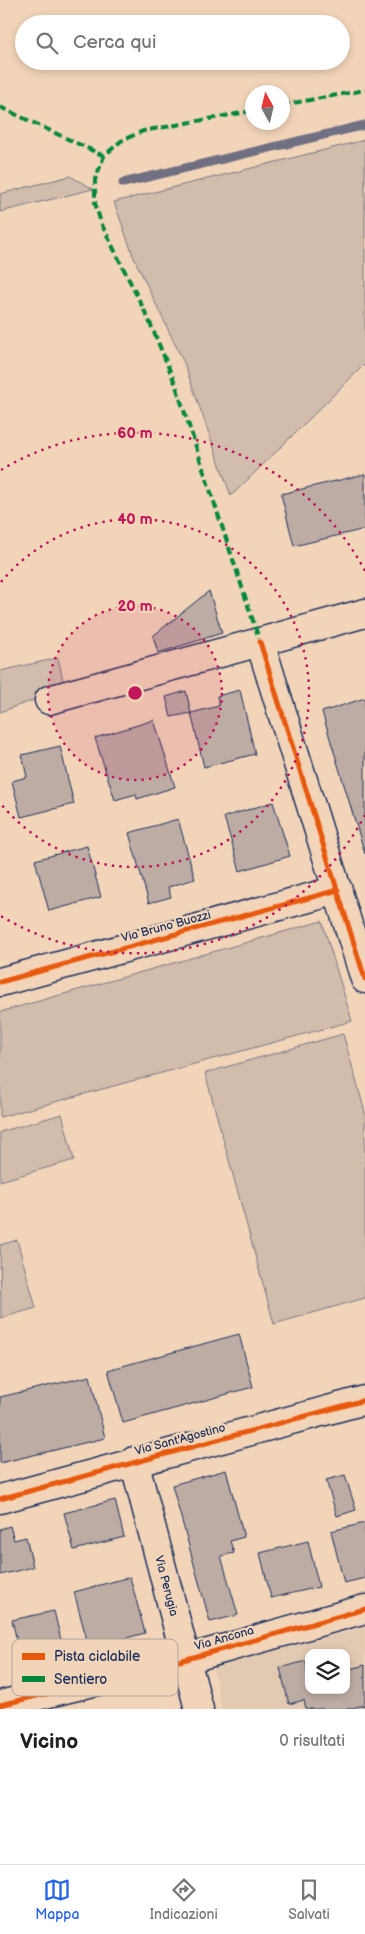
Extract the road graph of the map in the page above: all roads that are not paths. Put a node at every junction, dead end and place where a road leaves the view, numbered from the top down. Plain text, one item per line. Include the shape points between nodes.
1 (365, 613) edge
2 (260, 642) junction
3 (49, 700) dead end
4 (338, 890) junction
5 (365, 979) edge
6 (0, 982) edge
7 (365, 1400) edge
8 (134, 1461) junction
9 (0, 1498) edge
10 (365, 1609) edge
11 (187, 1659) junction
12 (178, 1661) edge
13 (37, 1696) edge
14 (0, 1705) edge
15 (199, 1709) edge

1 - 2 street
2 - 3 street
2 - 4 street
4 - 5 street
4 - 6 street, Via Bruno Buozzi
7 - 8 street, Via Sant'Agostino
8 - 9 street, Via Sant'Agostino
8 - 11 street, Via Perugia
10 - 11 street, Via Ancona
11 - 12 street, Via Ancona
11 - 15 street, Via Perugia
13 - 14 street, Via Ancona

